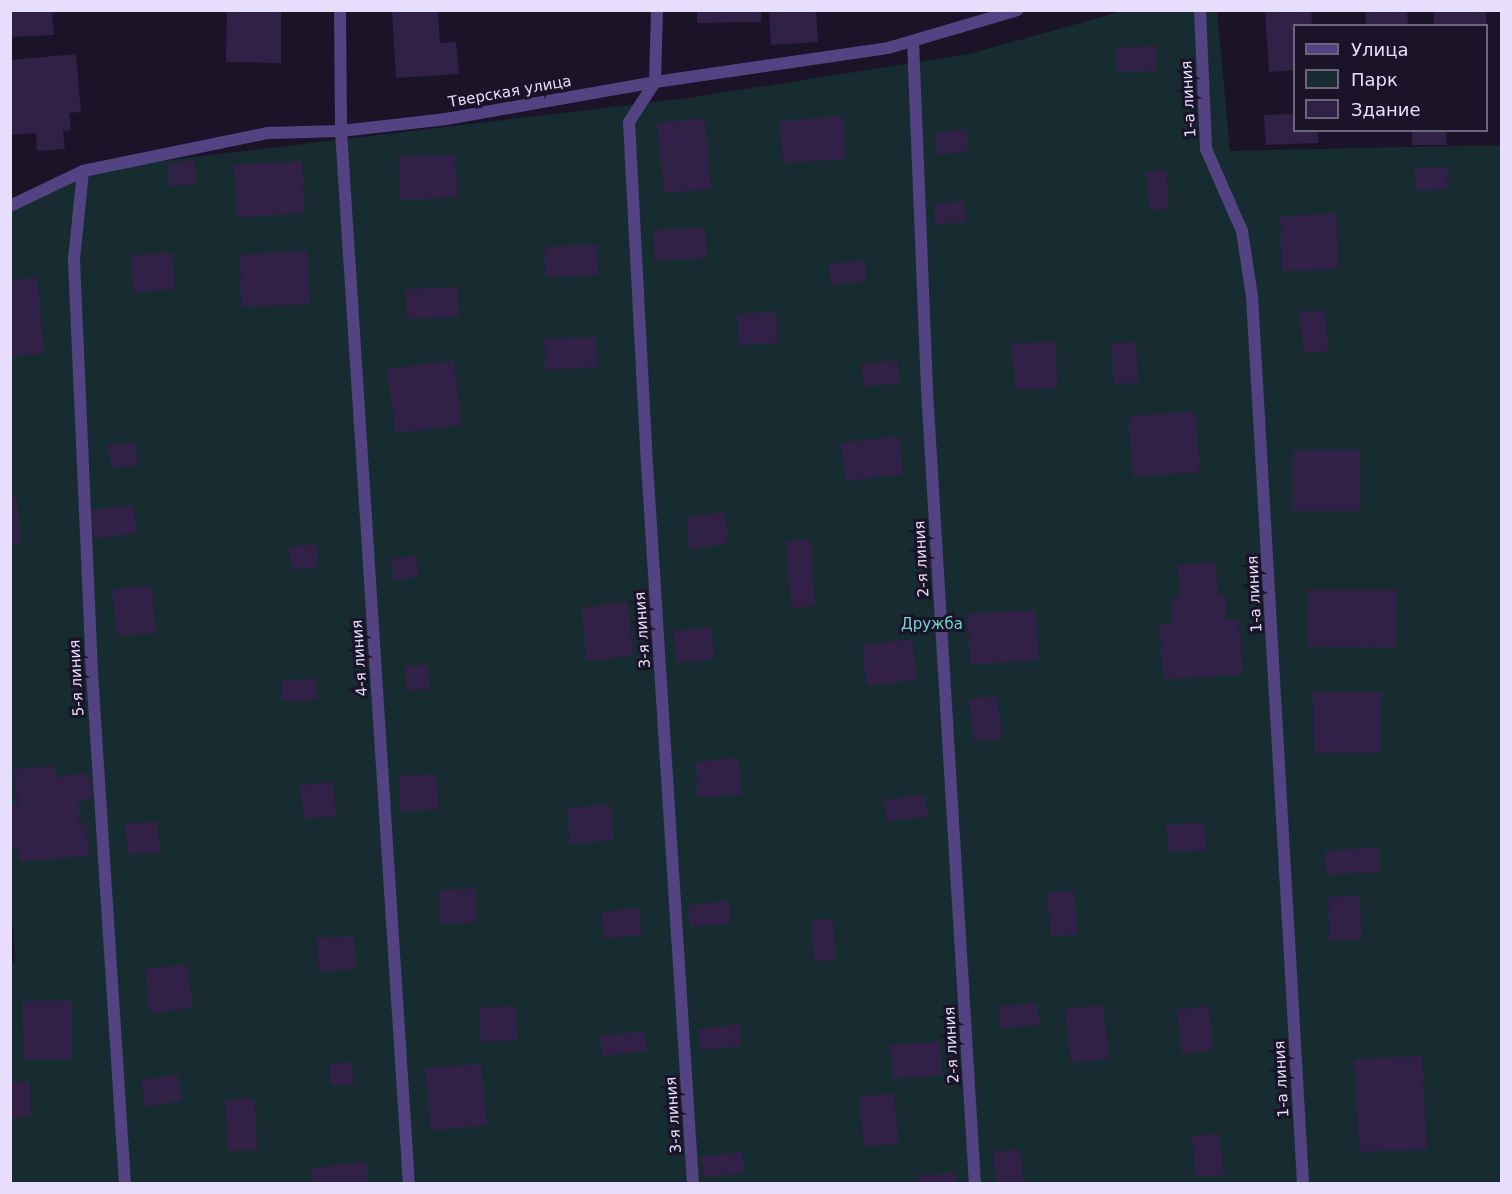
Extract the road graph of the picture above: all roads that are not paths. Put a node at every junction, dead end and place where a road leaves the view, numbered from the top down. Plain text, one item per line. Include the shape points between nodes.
1 (340, 10) edge
2 (657, 10) edge
3 (1018, 10) edge
4 (1200, 10) edge
5 (988, 14) edge
6 (913, 41) junction
7 (655, 82) junction
8 (341, 131) junction
9 (83, 171) junction
10 (10, 206) edge
11 (125, 1184) edge
12 (409, 1184) edge
13 (693, 1184) edge
14 (975, 1184) edge
15 (1303, 1184) edge

1 - 8 street, 4-я линия
2 - 7 street
3 - 5 street, Тверская улица
4 - 15 street, 1-а линия via 1206,149 1242,231 1252,296
5 - 6 street, Тверская улица
6 - 7 street, Тверская улица
6 - 14 street, 2-я линия via 927,391
7 - 8 street, Тверская улица via 446,119
7 - 13 street, 3-я линия via 629,122
8 - 9 street, Тверская улица via 268,133
8 - 12 street, 4-я линия
9 - 10 street, Тверская улица
9 - 11 street, 5-я линия via 74,260 91,657

